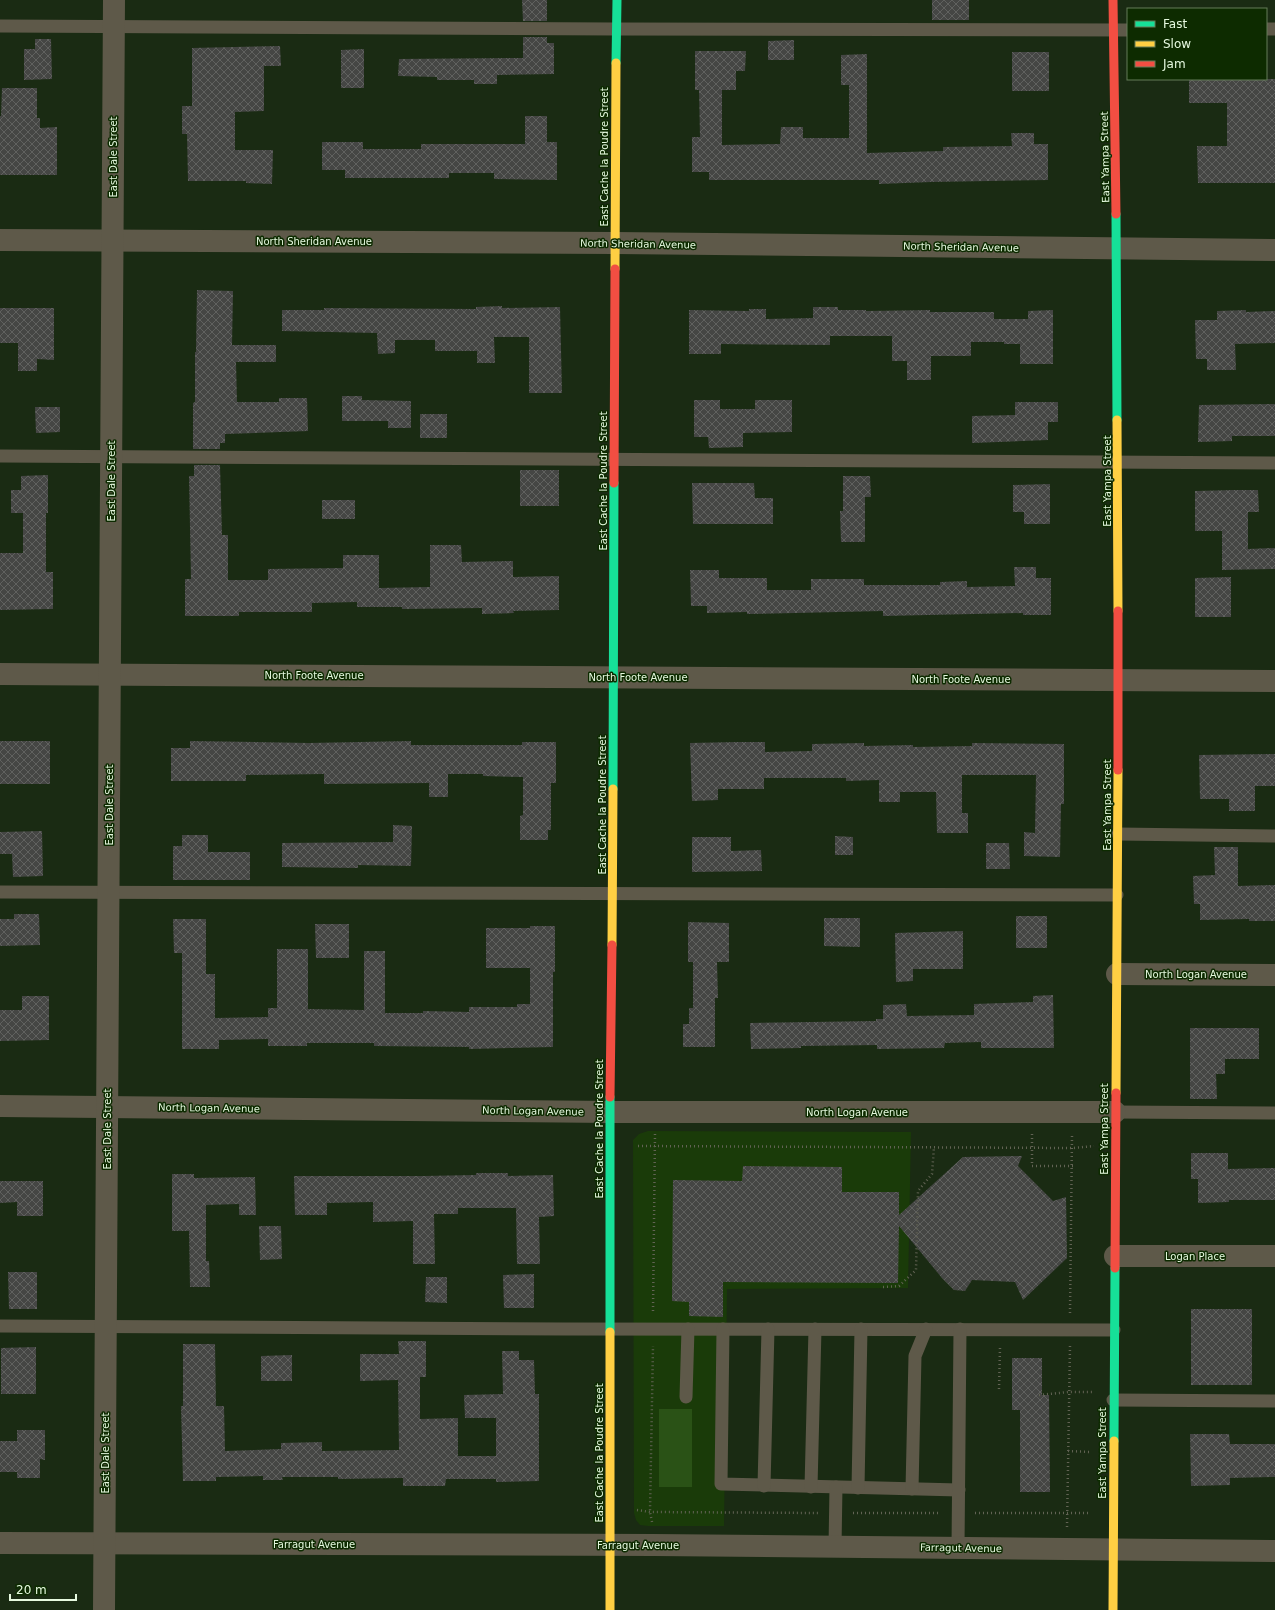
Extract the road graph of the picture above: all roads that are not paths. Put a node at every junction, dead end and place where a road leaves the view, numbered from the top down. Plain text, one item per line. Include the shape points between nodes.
1 (114, 0) edge
2 (617, 0) edge
3 (1113, 0) edge
4 (0, 26) edge
5 (114, 27) junction
6 (616, 29) junction
7 (1113, 30) junction
8 (1127, 30) edge
9 (0, 240) edge
10 (112, 240) junction
11 (615, 243) junction
12 (1117, 249) junction
13 (1275, 250) edge
14 (0, 456) edge
15 (111, 457) junction
16 (614, 460) junction
17 (1118, 461) junction
18 (1275, 463) edge
19 (0, 674) edge
20 (110, 675) junction
21 (614, 677) junction
22 (1118, 680) junction
23 (1275, 681) edge
24 (1118, 834) junction
25 (1275, 836) edge
26 (0, 892) edge
27 (108, 893) junction
28 (612, 894) junction
29 (1117, 895) junction
30 (1117, 974) junction
31 (1275, 975) edge
32 (0, 1106) edge
33 (107, 1107) junction
34 (610, 1112) junction
35 (1115, 1112) junction
36 (1275, 1113) edge
37 (1115, 1256) junction
38 (1275, 1256) edge
39 (0, 1326) edge
40 (106, 1326) junction
41 (610, 1329) junction
42 (688, 1329) junction
43 (723, 1329) junction
44 (768, 1329) junction
45 (815, 1329) junction
46 (861, 1329) junction
47 (926, 1329) junction
48 (960, 1330) junction
49 (1114, 1330) junction
50 (1113, 1396) junction
51 (686, 1397) dead end
52 (1275, 1401) edge
53 (764, 1486) junction
54 (812, 1487) junction
55 (836, 1487) junction
56 (858, 1488) junction
57 (912, 1489) junction
58 (959, 1490) junction
59 (0, 1543) edge
60 (104, 1544) junction
61 (610, 1545) junction
62 (835, 1547) junction
63 (958, 1548) junction
64 (1113, 1550) junction
65 (1275, 1551) edge
66 (104, 1610) edge
67 (610, 1610) edge
68 (1113, 1610) edge

1 - 5 street, East Dale Street
2 - 6 street, East Cache la Poudre Street
3 - 7 street, East Yampa Street
4 - 5 lane
5 - 6 lane
5 - 10 street, East Dale Street
6 - 7 lane
6 - 11 street, East Cache la Poudre Street
7 - 8 lane
7 - 12 street, East Yampa Street
9 - 10 street, North Sheridan Avenue
10 - 11 street, North Sheridan Avenue
10 - 15 street, East Dale Street
11 - 12 street, North Sheridan Avenue
11 - 16 street, East Cache la Poudre Street
12 - 13 street, North Sheridan Avenue
12 - 17 street, East Yampa Street
14 - 15 lane
15 - 16 lane
15 - 20 street, East Dale Street
16 - 17 lane
16 - 21 street, East Cache la Poudre Street
17 - 18 lane
17 - 22 street, East Yampa Street
19 - 20 street, North Foote Avenue
20 - 21 street, North Foote Avenue
20 - 27 street, East Dale Street
21 - 22 street, North Foote Avenue
21 - 28 street, East Cache la Poudre Street
22 - 23 street, North Foote Avenue
22 - 24 street, East Yampa Street
24 - 25 lane
24 - 29 street, East Yampa Street
26 - 27 lane
27 - 28 lane
27 - 33 street, East Dale Street
28 - 29 lane
28 - 34 street, East Cache la Poudre Street
29 - 30 street, East Yampa Street
30 - 31 street, North Logan Avenue
30 - 35 street, East Yampa Street
32 - 33 street, North Logan Avenue
33 - 34 street, North Logan Avenue
33 - 40 street, East Dale Street
34 - 35 street, North Logan Avenue
34 - 41 street, East Cache la Poudre Street
35 - 36 lane
35 - 37 street, East Yampa Street
37 - 38 street, Logan Place
37 - 49 street, East Yampa Street
39 - 40 lane
40 - 41 lane
40 - 60 street, East Dale Street
41 - 42 lane
41 - 61 street, East Cache la Poudre Street
42 - 43 lane
42 - 51 lane
43 - 44 lane
43 - 53 lane via 721,1484
44 - 45 lane
44 - 53 lane
45 - 46 lane
45 - 54 lane
46 - 47 lane
46 - 56 lane
47 - 48 lane
47 - 57 lane via 915,1356
48 - 49 lane
48 - 58 lane
49 - 50 street, East Yampa Street
50 - 52 lane
50 - 64 street, East Yampa Street
53 - 54 lane
54 - 55 lane
55 - 56 lane
55 - 62 lane
56 - 57 lane
57 - 58 lane
58 - 63 lane
59 - 60 street, Farragut Avenue
60 - 61 street, Farragut Avenue
60 - 66 street, East Dale Street
61 - 62 street, Farragut Avenue
61 - 67 street, East Cache la Poudre Street
62 - 63 street, Farragut Avenue
63 - 64 street, Farragut Avenue
64 - 65 street, Farragut Avenue
64 - 68 street, East Yampa Street

